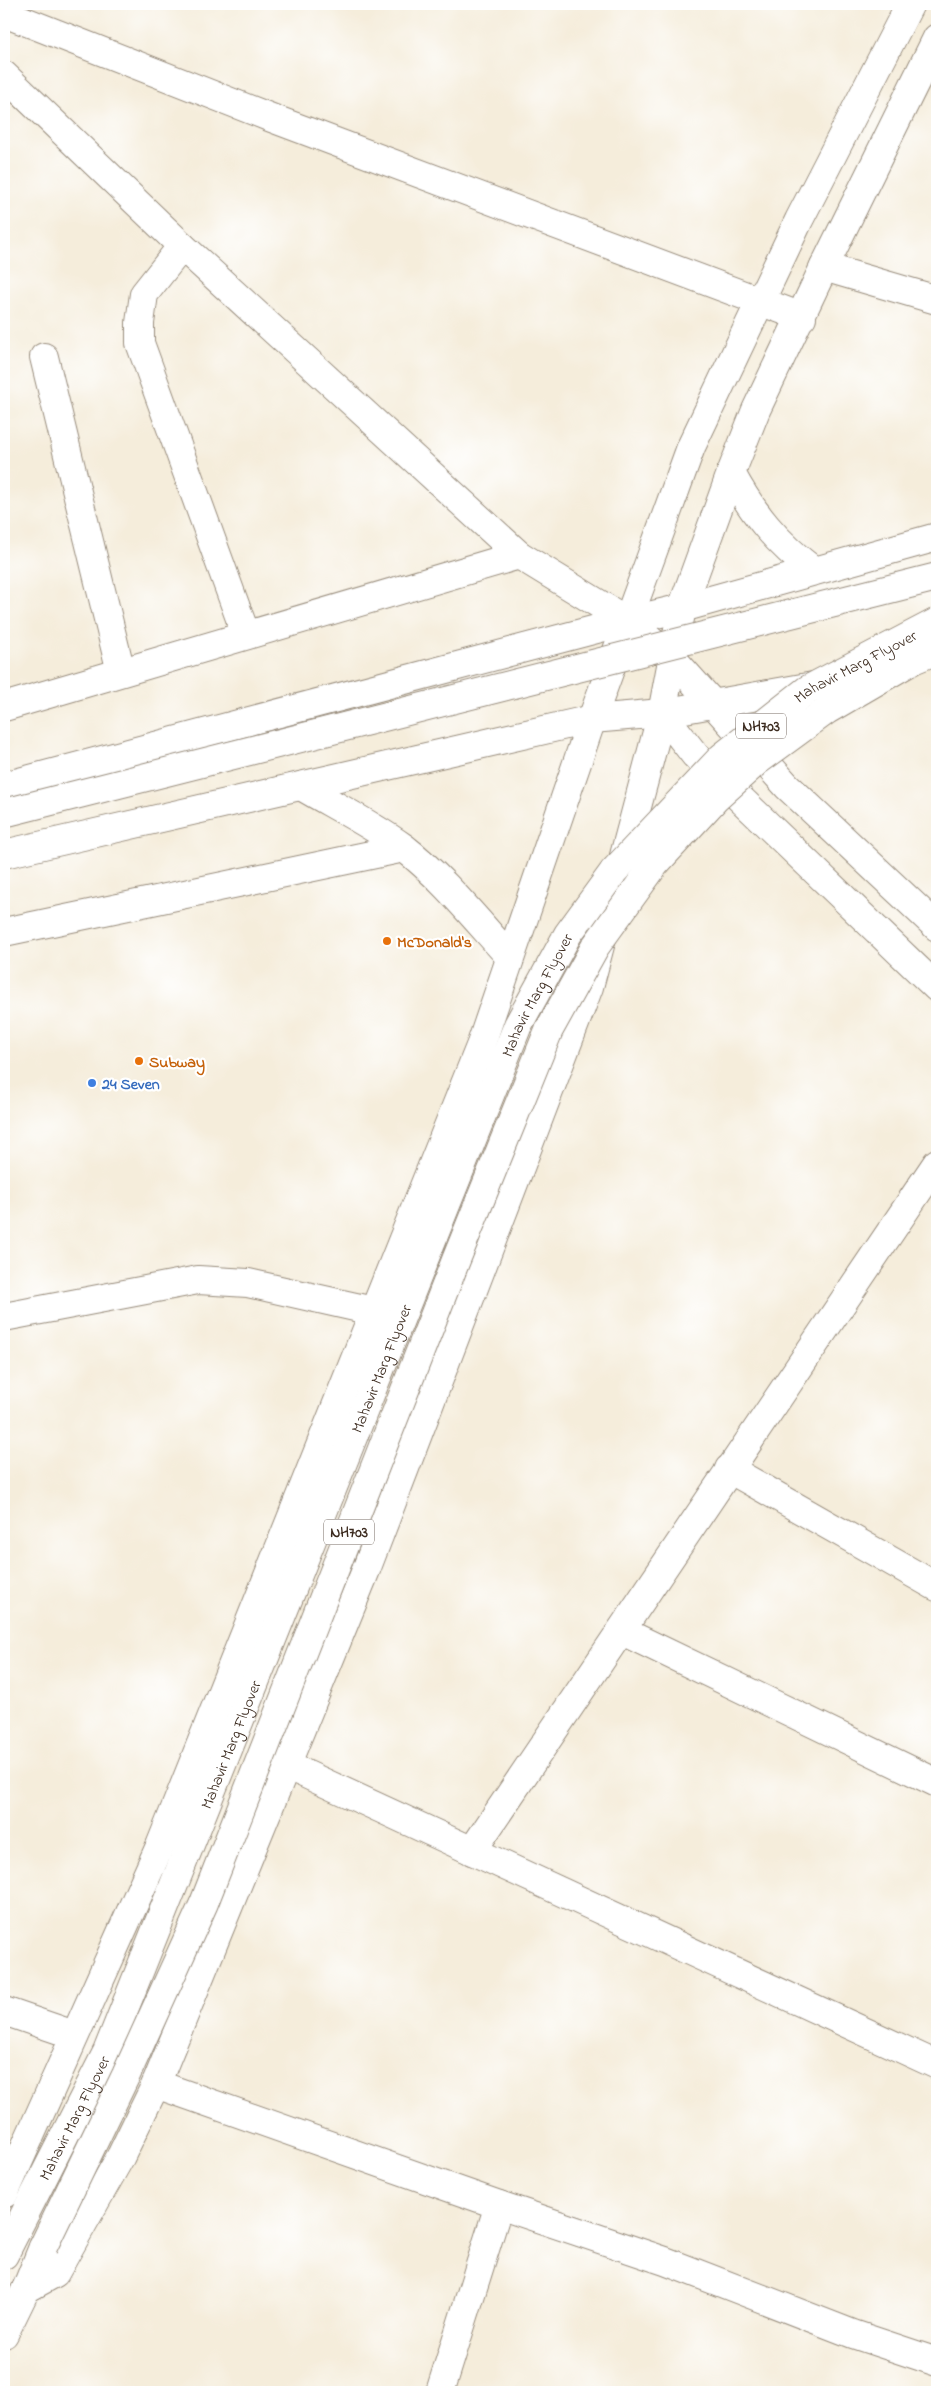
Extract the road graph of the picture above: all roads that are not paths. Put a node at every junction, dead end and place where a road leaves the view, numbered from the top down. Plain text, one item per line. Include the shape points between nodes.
1 (910, 4) edge
2 (4, 13) edge
3 (937, 38) edge
4 (4, 75) edge
5 (182, 246) junction
6 (824, 267) junction
7 (937, 300) edge
8 (760, 301) junction
9 (802, 317) junction
10 (44, 357) dead end
11 (731, 474) junction
12 (937, 537) edge
13 (519, 555) junction
14 (814, 571) junction
15 (937, 576) edge
16 (682, 608) junction
17 (627, 621) junction
18 (937, 622) edge
19 (246, 635) junction
20 (937, 650) edge
21 (672, 658) junction
22 (937, 665) edge
23 (121, 672) junction
24 (711, 704) junction
25 (4, 707) edge
26 (662, 713) junction
27 (592, 719) junction
28 (4, 786) edge
29 (301, 786) junction
30 (4, 813) edge
31 (404, 848) junction
32 (4, 854) edge
33 (937, 927) edge
34 (4, 932) edge
35 (510, 957) junction
36 (937, 988) edge
37 (937, 1163) edge
38 (373, 1311) junction
39 (4, 1317) edge
40 (729, 1469) junction
41 (937, 1587) edge
42 (622, 1631) junction
43 (286, 1765) junction
44 (937, 1783) edge
45 (472, 1851) junction
46 (4, 2011) edge
47 (74, 2035) junction
48 (937, 2065) edge
49 (156, 2084) junction
50 (4, 2194) edge
51 (499, 2205) junction
52 (4, 2255) edge
53 (26, 2289) junction
54 (4, 2334) edge
55 (937, 2362) edge
56 (440, 2392) edge

1 - 8 main road via 798,220
2 - 8 main road via 259,113
3 - 6 main road
4 - 5 main road
5 - 13 main road
5 - 19 main road via 144,294 140,343
6 - 7 main road
6 - 9 main road
8 - 9 main road
8 - 17 main road via 691,448
9 - 11 main road via 756,410
10 - 23 main road
11 - 14 main road via 758,518 793,556
11 - 16 main road
12 - 14 main road
13 - 17 main road
13 - 19 main road
14 - 16 main road
15 - 30 main road, bridge
16 - 17 main road
16 - 21 main road
17 - 21 main road
17 - 27 main road
17 - 28 main road
18 - 52 main road, Mahavir Marg Flyover / NH703, bridge via 807,690 722,757 614,871 568,934 518,1025 107,2052
19 - 23 main road
20 - 53 main road, Mahavir Marg Flyover / NH703, bridge via 913,660 828,710 756,762 716,798 655,864 590,955 549,1030 204,1903
21 - 24 main road
21 - 26 main road
22 - 24 main road
23 - 25 main road
24 - 26 main road
24 - 33 main road via 787,786
26 - 27 main road
26 - 36 main road via 695,755
26 - 43 main road via 589,987 366,1570
27 - 29 main road
27 - 35 main road
29 - 31 main road
29 - 32 main road
31 - 34 main road
31 - 35 main road
35 - 38 main road via 481,1044
37 - 40 main road
38 - 39 main road via 248,1283 198,1280
38 - 47 main road via 160,1846
40 - 41 main road
40 - 42 main road
42 - 44 main road
42 - 45 main road
43 - 45 main road
43 - 49 main road
45 - 48 main road
46 - 47 main road
47 - 50 main road
49 - 51 main road
49 - 53 main road via 121,2156 55,2273
51 - 55 main road via 665,2261 853,2334
51 - 56 main road
53 - 54 main road, NH703

